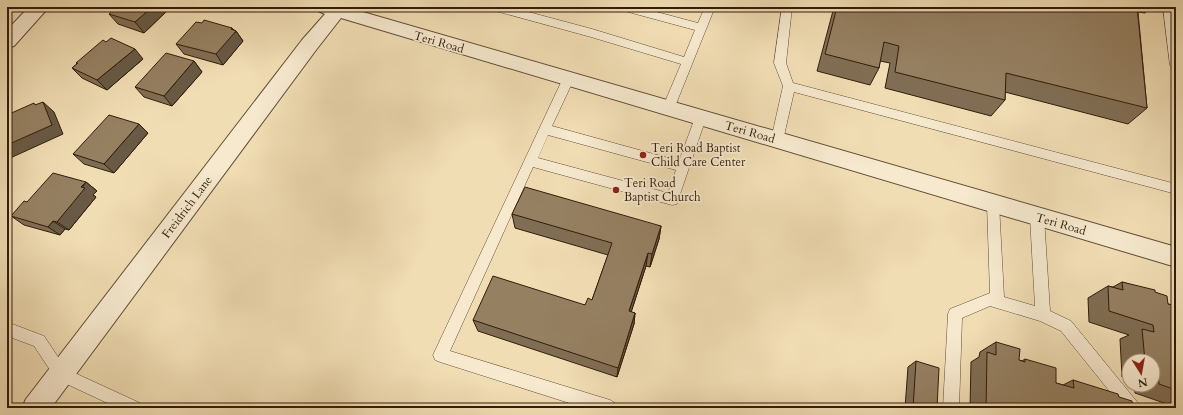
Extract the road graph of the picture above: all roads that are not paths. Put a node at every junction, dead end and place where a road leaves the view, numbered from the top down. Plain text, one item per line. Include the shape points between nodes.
1 (40, 7) edge
2 (496, 7) edge
3 (625, 7) edge
4 (710, 7) edge
5 (787, 7) edge
6 (334, 9) edge
7 (1171, 12) edge
8 (701, 28) junction
9 (7, 41) edge
10 (1176, 58) edge
11 (688, 62) junction
12 (568, 79) junction
13 (790, 86) junction
14 (668, 109) junction
15 (700, 118) junction
16 (544, 129) junction
17 (777, 140) junction
18 (530, 161) junction
19 (684, 167) junction
20 (1176, 189) edge
21 (993, 204) junction
22 (1037, 217) junction
23 (1176, 257) edge
24 (997, 301) junction
25 (1043, 315) junction
26 (7, 329) edge
27 (61, 374) junction
28 (35, 408) edge
29 (135, 408) edge
30 (610, 408) edge
31 (950, 408) edge
32 (1133, 408) edge

1 - 9 street
2 - 11 lane
3 - 8 lane
4 - 8 lane
5 - 13 lane via 780,62
6 - 12 street, Teri Road
6 - 27 street, Freidrich Lane
7 - 10 lane
8 - 11 lane
11 - 14 lane
12 - 14 street, Teri Road
12 - 16 lane
13 - 17 lane
13 - 20 lane
14 - 15 street, Teri Road
15 - 17 street, Teri Road
15 - 19 lane
16 - 18 lane
16 - 19 lane
17 - 21 street, Teri Road
18 - 19 lane via 672,200
18 - 30 lane via 440,355
21 - 22 street, Teri Road
21 - 24 lane
22 - 23 street, Teri Road
22 - 25 lane
24 - 25 lane
24 - 31 lane via 990,299 955,314
25 - 32 lane via 1066,326
26 - 27 lane via 39,341
27 - 28 street, Freidrich Lane
27 - 29 lane

